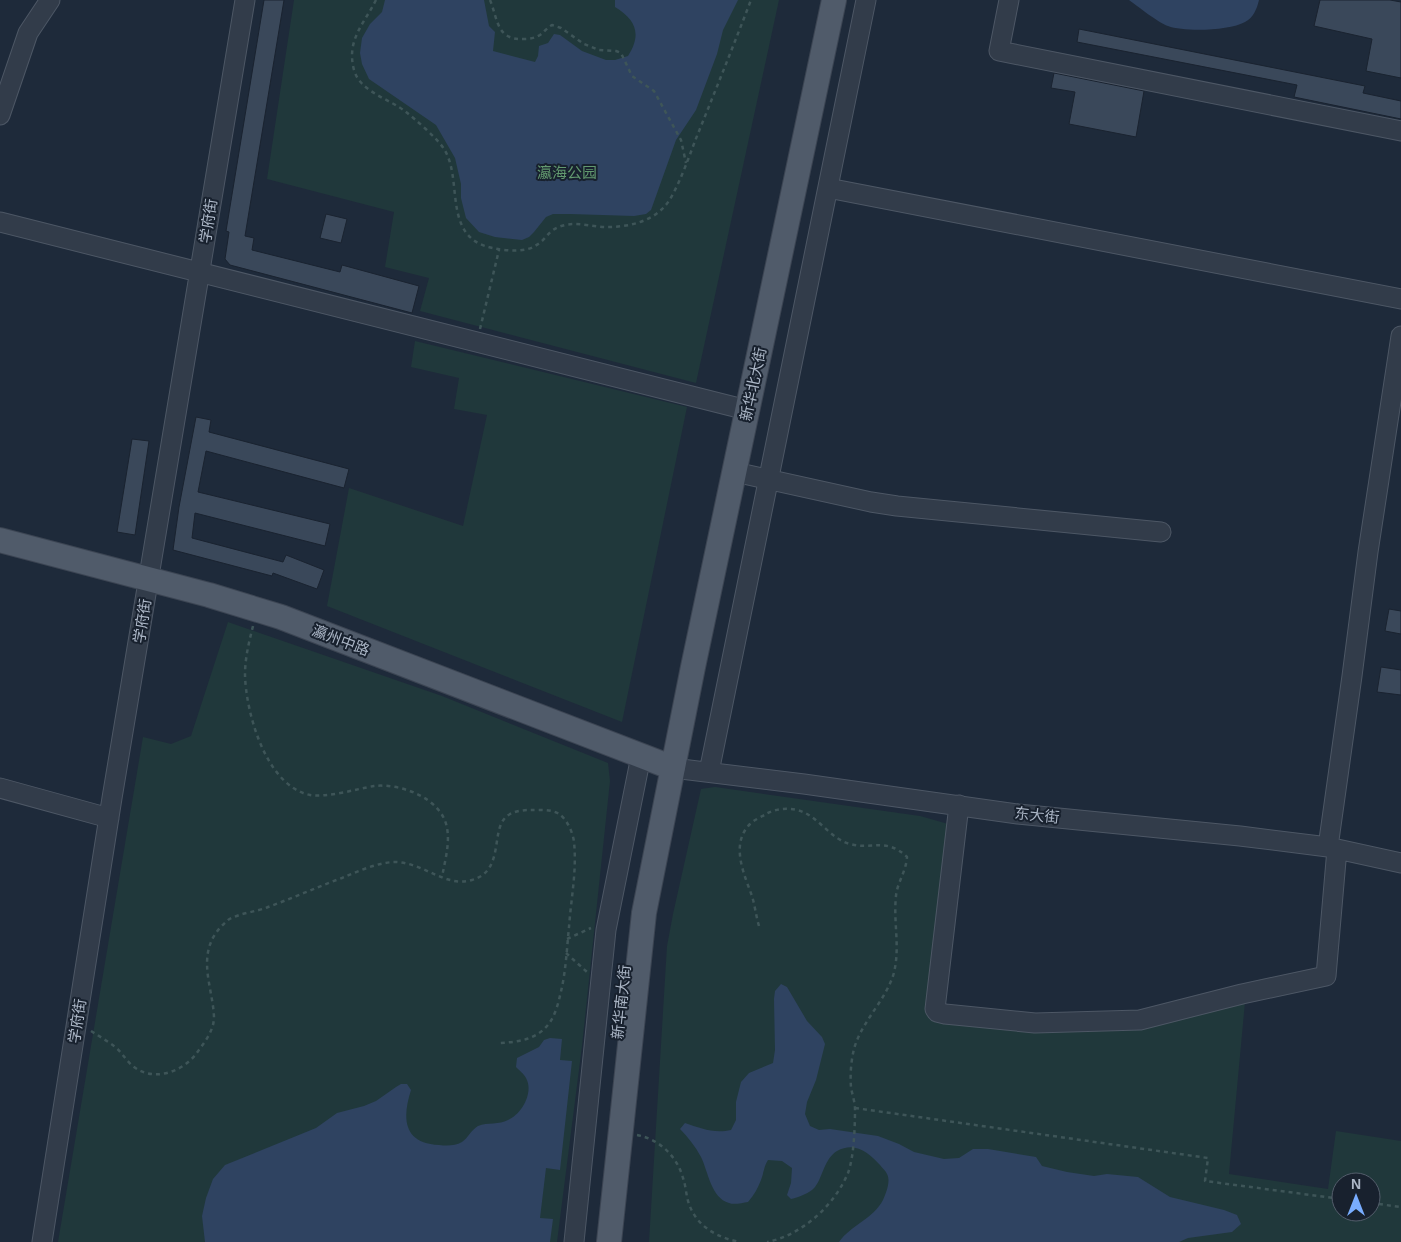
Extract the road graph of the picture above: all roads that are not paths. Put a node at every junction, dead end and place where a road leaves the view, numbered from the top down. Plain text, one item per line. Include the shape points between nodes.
1 (50, 0) edge
2 (245, 0) edge
3 (821, 0) edge
4 (834, 0) edge
5 (866, 0) edge
6 (1009, 0) edge
7 (0, 115) edge
8 (1401, 131) edge
9 (828, 188) junction
10 (0, 222) edge
11 (200, 272) junction
12 (1401, 299) edge
13 (1401, 336) edge
14 (735, 407) junction
15 (735, 472) junction
16 (769, 480) junction
17 (1161, 532) dead end
18 (0, 540) edge
19 (149, 580) junction
20 (658, 762) junction
21 (709, 772) junction
22 (0, 788) edge
23 (959, 805) junction
24 (109, 818) junction
25 (1332, 848) junction
26 (1401, 862) edge
27 (42, 1242) edge
28 (574, 1242) edge
29 (596, 1242) edge
30 (609, 1242) edge

1 - 7 street via 28,34
2 - 11 street, 学府街
3 - 14 main road, 新华北大街
4 - 15 main road, 新华北大街
5 - 9 street
6 - 8 street via 999,51
9 - 12 street
9 - 16 street
10 - 11 street
11 - 14 street
11 - 19 street, 学府街
13 - 25 street via 1368,552
14 - 20 main road, 新华北大街
15 - 16 street
15 - 20 main road, 新华北大街
16 - 17 street via 897,506
16 - 21 street
18 - 19 main road, 瀛州中路
19 - 20 main road, 瀛州中路 via 281,617
19 - 24 street, 学府街
20 - 21 street, 东大街
20 - 28 street via 608,920
20 - 29 main road, 新华南大街 via 630,911
20 - 30 main road, 新华南大街
21 - 23 street, 东大街
22 - 24 street
23 - 25 street, 东大街
23 - 25 street via 935,1009 945,1014 1035,1023 1140,1020 1326,976
24 - 27 street, 学府街
25 - 26 street, 东大街

